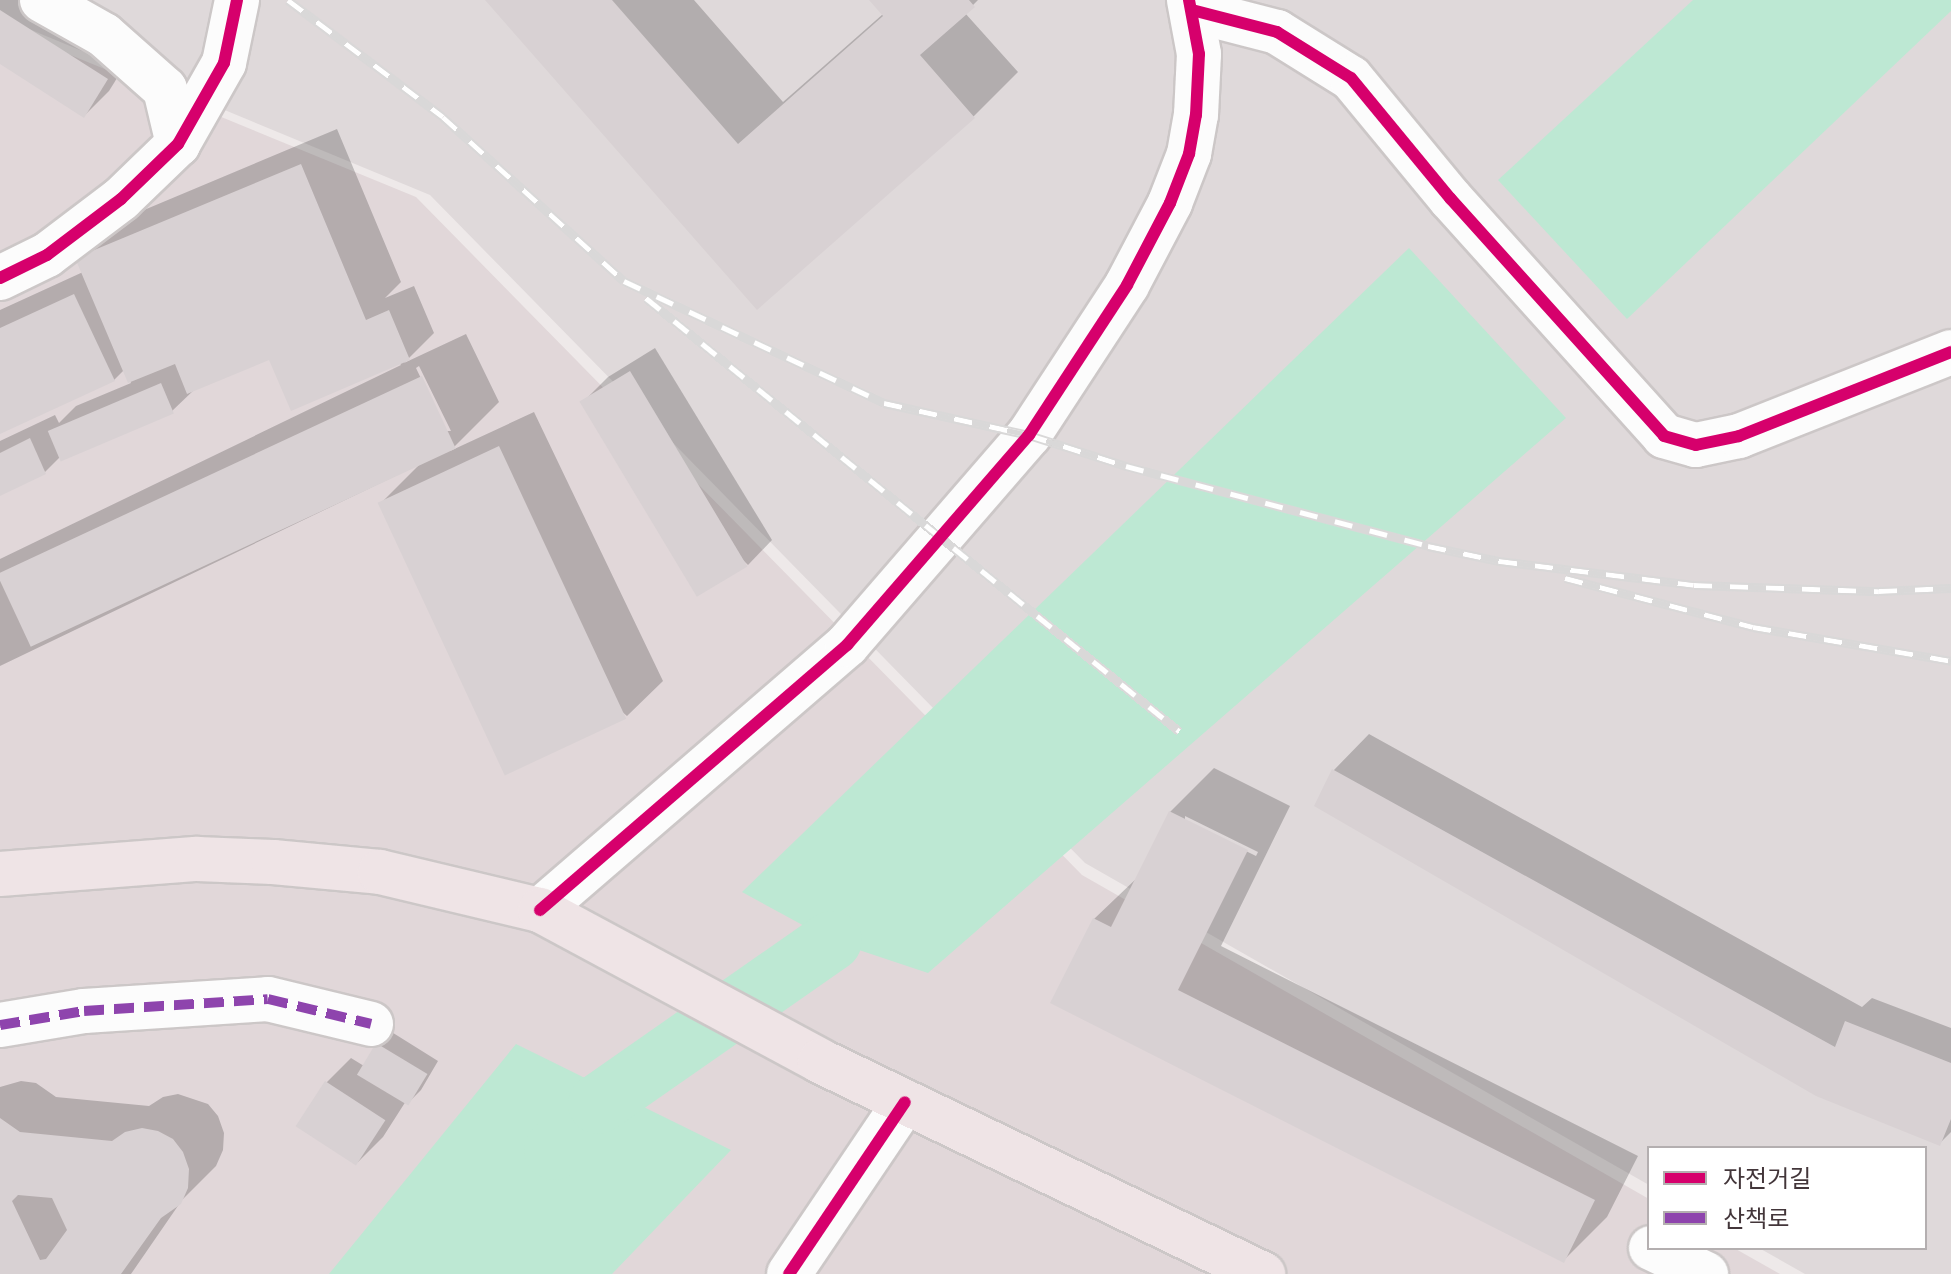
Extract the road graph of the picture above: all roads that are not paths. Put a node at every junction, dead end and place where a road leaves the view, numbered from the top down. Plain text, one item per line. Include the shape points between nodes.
1 (42, 0) edge
2 (237, 0) edge
3 (1191, 5) edge
4 (178, 144) junction
5 (0, 278) edge
6 (1951, 352) edge
7 (0, 874) edge
8 (540, 910) junction
9 (371, 1024) dead end
10 (0, 1025) edge
11 (905, 1102) junction
12 (1655, 1250) edge
13 (789, 1274) edge
14 (1263, 1274) edge
15 (1706, 1274) edge

1 - 4 street via 104,35 165,89
2 - 4 street via 224,63
3 - 6 street via 1277,32 1351,78 1450,198 1664,436 1696,445 1739,436
3 - 8 street via 1199,54 1196,115 1184,166 1127,285 1029,435 847,645
4 - 5 street via 121,199 47,255
7 - 8 main road via 182,859 273,862 380,872
8 - 11 main road
9 - 10 street via 268,999 84,1011
11 - 13 street
11 - 14 main road
12 - 15 street

